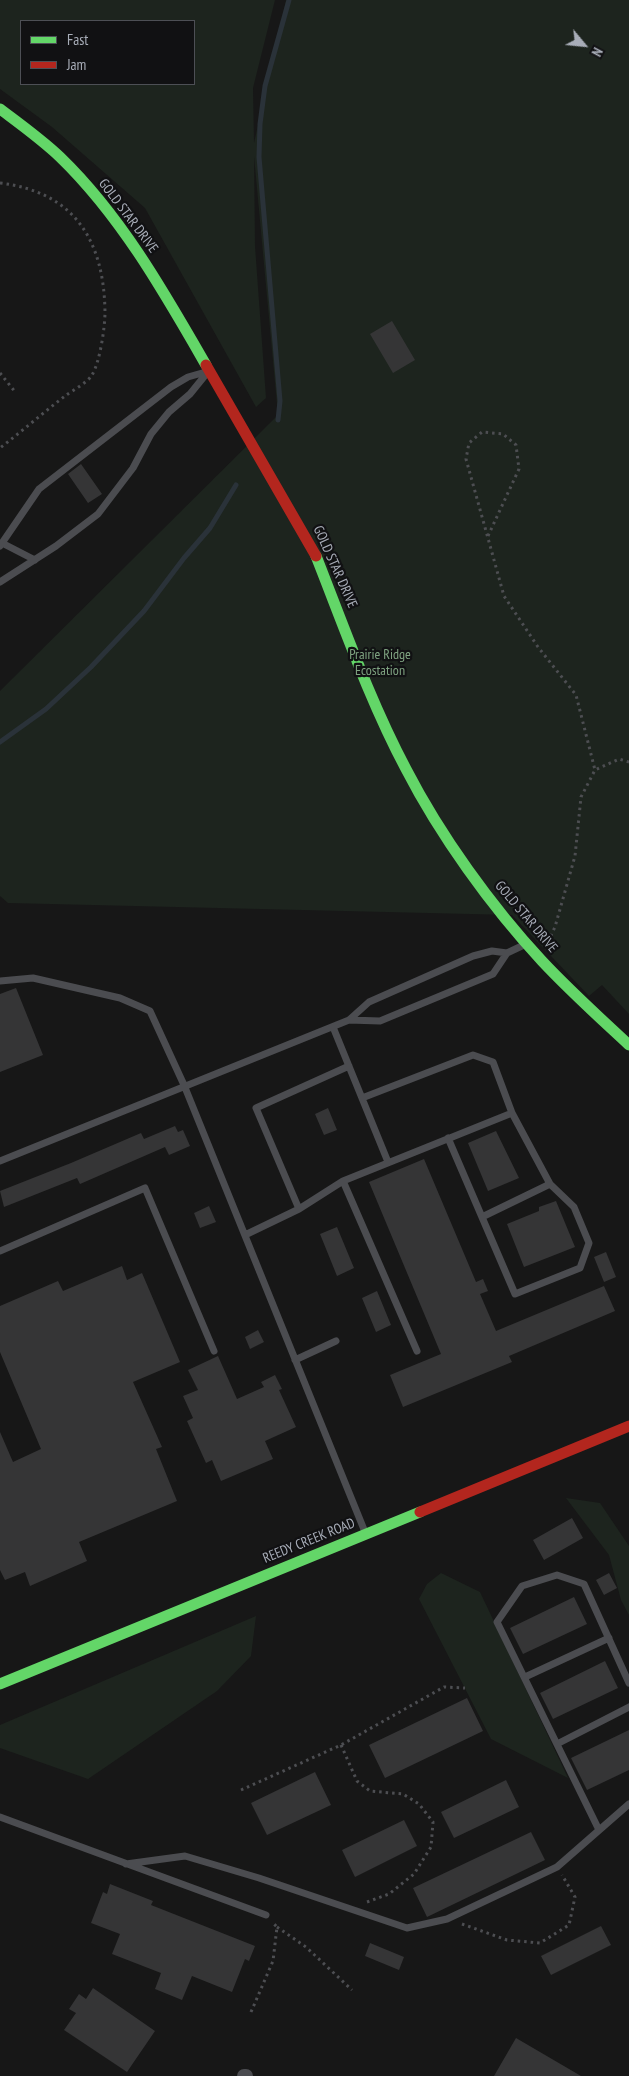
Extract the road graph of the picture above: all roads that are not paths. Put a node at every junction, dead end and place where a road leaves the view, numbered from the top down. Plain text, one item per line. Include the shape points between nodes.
1 (0, 109) edge
2 (209, 371) junction
3 (1, 545) edge
4 (35, 560) junction
5 (0, 582) edge
6 (527, 944) junction
7 (507, 953) junction
8 (0, 981) edge
9 (349, 1020) junction
10 (333, 1027) junction
11 (629, 1045) edge
12 (349, 1066) junction
13 (184, 1085) junction
14 (362, 1098) junction
15 (512, 1113) junction
16 (448, 1138) junction
17 (0, 1161) edge
18 (388, 1162) junction
19 (343, 1181) junction
20 (550, 1184) junction
21 (299, 1208) junction
22 (482, 1217) junction
23 (245, 1235) junction
24 (0, 1251) edge
25 (336, 1341) dead end
26 (214, 1350) dead end
27 (417, 1351) dead end
28 (295, 1360) junction
29 (628, 1430) edge
30 (366, 1534) junction
31 (609, 1638) junction
32 (525, 1678) junction
33 (629, 1683) edge
34 (0, 1684) edge
35 (629, 1707) edge
36 (557, 1744) junction
37 (629, 1804) edge
38 (0, 1817) edge
39 (599, 1830) junction
40 (126, 1864) junction
41 (266, 1916) road end

1 - 2 street, GOLD STAR DRIVE via 60,158 104,206 131,241
2 - 3 lane via 188,377 171,387 39,489
2 - 4 lane via 151,434 133,468 98,514
2 - 6 street, GOLD STAR DRIVE via 314,552 406,770 442,831 487,896
3 - 4 lane
4 - 5 lane
6 - 7 lane
6 - 11 street, GOLD STAR DRIVE
7 - 9 lane via 492,951 473,956 369,1002
7 - 9 lane via 493,974 380,1021
8 - 13 lane via 33,978 120,998 150,1011
9 - 10 lane
10 - 12 lane
10 - 13 lane
12 - 14 lane
12 - 21 lane via 256,1108
13 - 17 lane
13 - 23 lane
14 - 15 lane via 473,1055 493,1062
14 - 18 lane
15 - 16 lane
15 - 20 lane
16 - 18 lane
16 - 22 lane
18 - 19 lane
19 - 21 lane
19 - 27 lane
20 - 22 lane
20 - 22 lane via 574,1206 589,1243 580,1268 515,1294
21 - 23 lane
23 - 28 lane
24 - 26 lane via 145,1188
25 - 28 lane
28 - 30 lane
29 - 30 street, REEDY CREEK ROAD
30 - 34 street, REEDY CREEK ROAD
31 - 32 lane
31 - 32 lane via 584,1584 556,1575 522,1586 497,1622
31 - 33 lane
32 - 36 lane
35 - 36 lane
36 - 39 lane
37 - 39 lane
38 - 40 lane
39 - 40 lane via 556,1867 447,1919 406,1928 185,1856
40 - 41 lane

